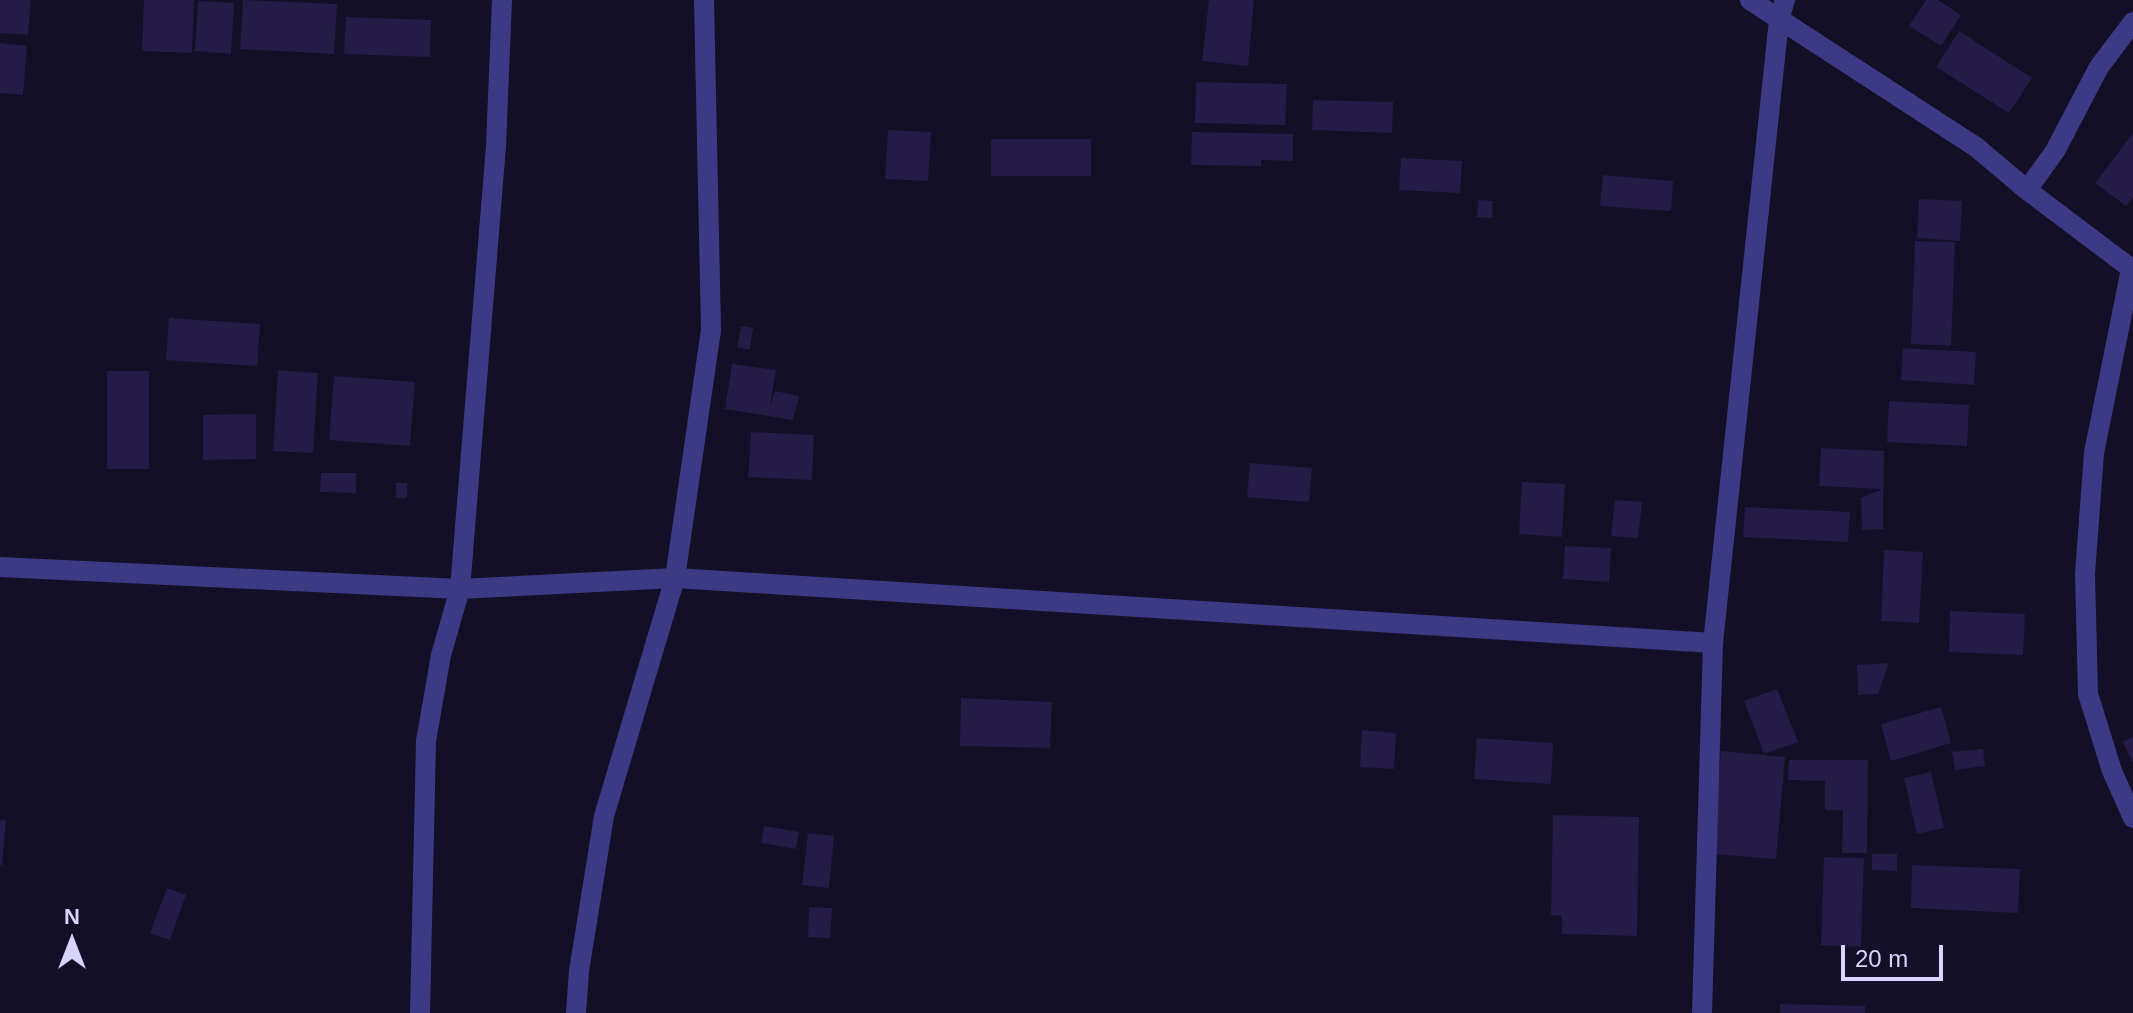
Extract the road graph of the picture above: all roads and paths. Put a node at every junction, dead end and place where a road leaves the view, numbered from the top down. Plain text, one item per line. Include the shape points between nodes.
1 (502, 0) edge
2 (704, 0) edge
3 (1750, 0) edge
4 (1785, 0) edge
5 (1779, 20) junction
6 (2133, 22) edge
7 (2027, 190) junction
8 (2132, 269) edge
9 (0, 567) edge
10 (675, 578) junction
11 (460, 589) junction
12 (1713, 643) junction
13 (2133, 818) edge
14 (420, 1013) edge
15 (576, 1013) edge
16 (1702, 1013) edge

1 - 11 street via 496,146
2 - 10 street via 711,330
3 - 5 street
4 - 5 street
5 - 7 street via 1976,147
5 - 12 street
6 - 7 street via 2099,67 2055,151
7 - 8 street
8 - 13 street via 2094,453 2085,574 2088,694
9 - 11 street
10 - 11 street
10 - 12 street
10 - 15 street via 604,816
11 - 14 street via 441,655 426,741
12 - 16 street

